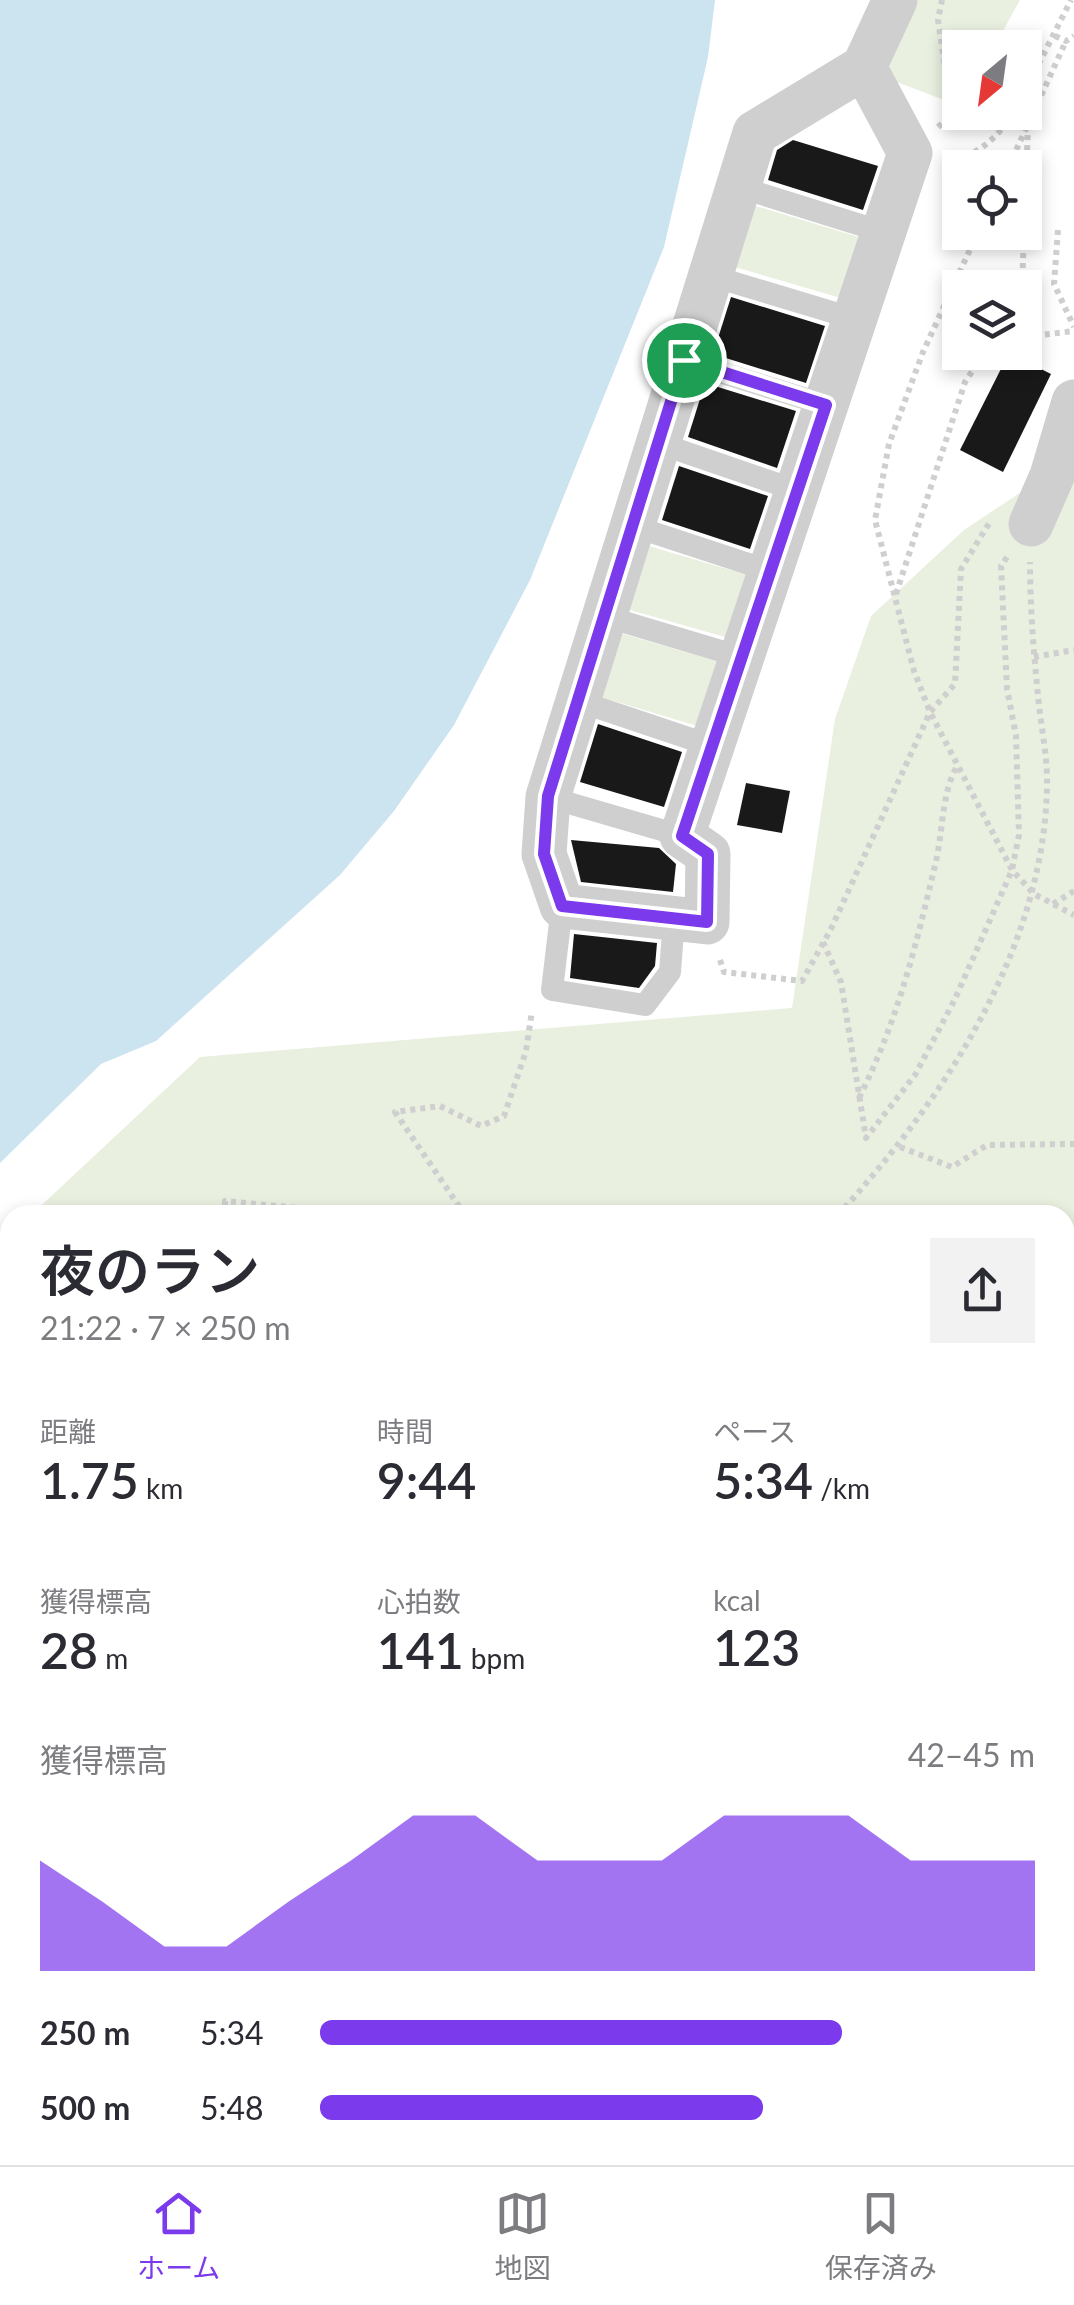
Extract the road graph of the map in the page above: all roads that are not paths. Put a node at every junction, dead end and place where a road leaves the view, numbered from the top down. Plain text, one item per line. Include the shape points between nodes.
1 (895, 0) edge
2 (864, 67) junction
3 (738, 187) junction
4 (883, 232) junction
5 (712, 276) junction
6 (855, 319) junction
7 (684, 360) junction
8 (1074, 402) edge
9 (826, 405) junction
10 (658, 444) junction
11 (798, 490) junction
12 (1030, 524) road end
13 (633, 526) junction
14 (770, 572) junction
15 (604, 616) junction
16 (742, 658) junction
17 (578, 700) junction
18 (712, 746) junction
19 (548, 796) junction
20 (682, 836) junction
21 (562, 906) junction
22 (690, 920) junction

1 - 2 street
2 - 3 street via 756,134
2 - 4 street via 910,153
3 - 4 lane
3 - 5 street
4 - 6 street
5 - 6 lane
5 - 7 street
6 - 9 street
7 - 9 lane
7 - 10 street
8 - 12 street
9 - 11 street
10 - 11 lane
10 - 13 street
11 - 14 street
13 - 14 lane
13 - 15 street
14 - 16 street
15 - 16 lane
15 - 17 street
16 - 18 street
17 - 18 lane
17 - 19 street
18 - 20 street
19 - 20 lane
19 - 21 street via 544,854
20 - 22 street via 708,854
21 - 22 street
21 - 22 lane via 552,990 645,1005 670,972

